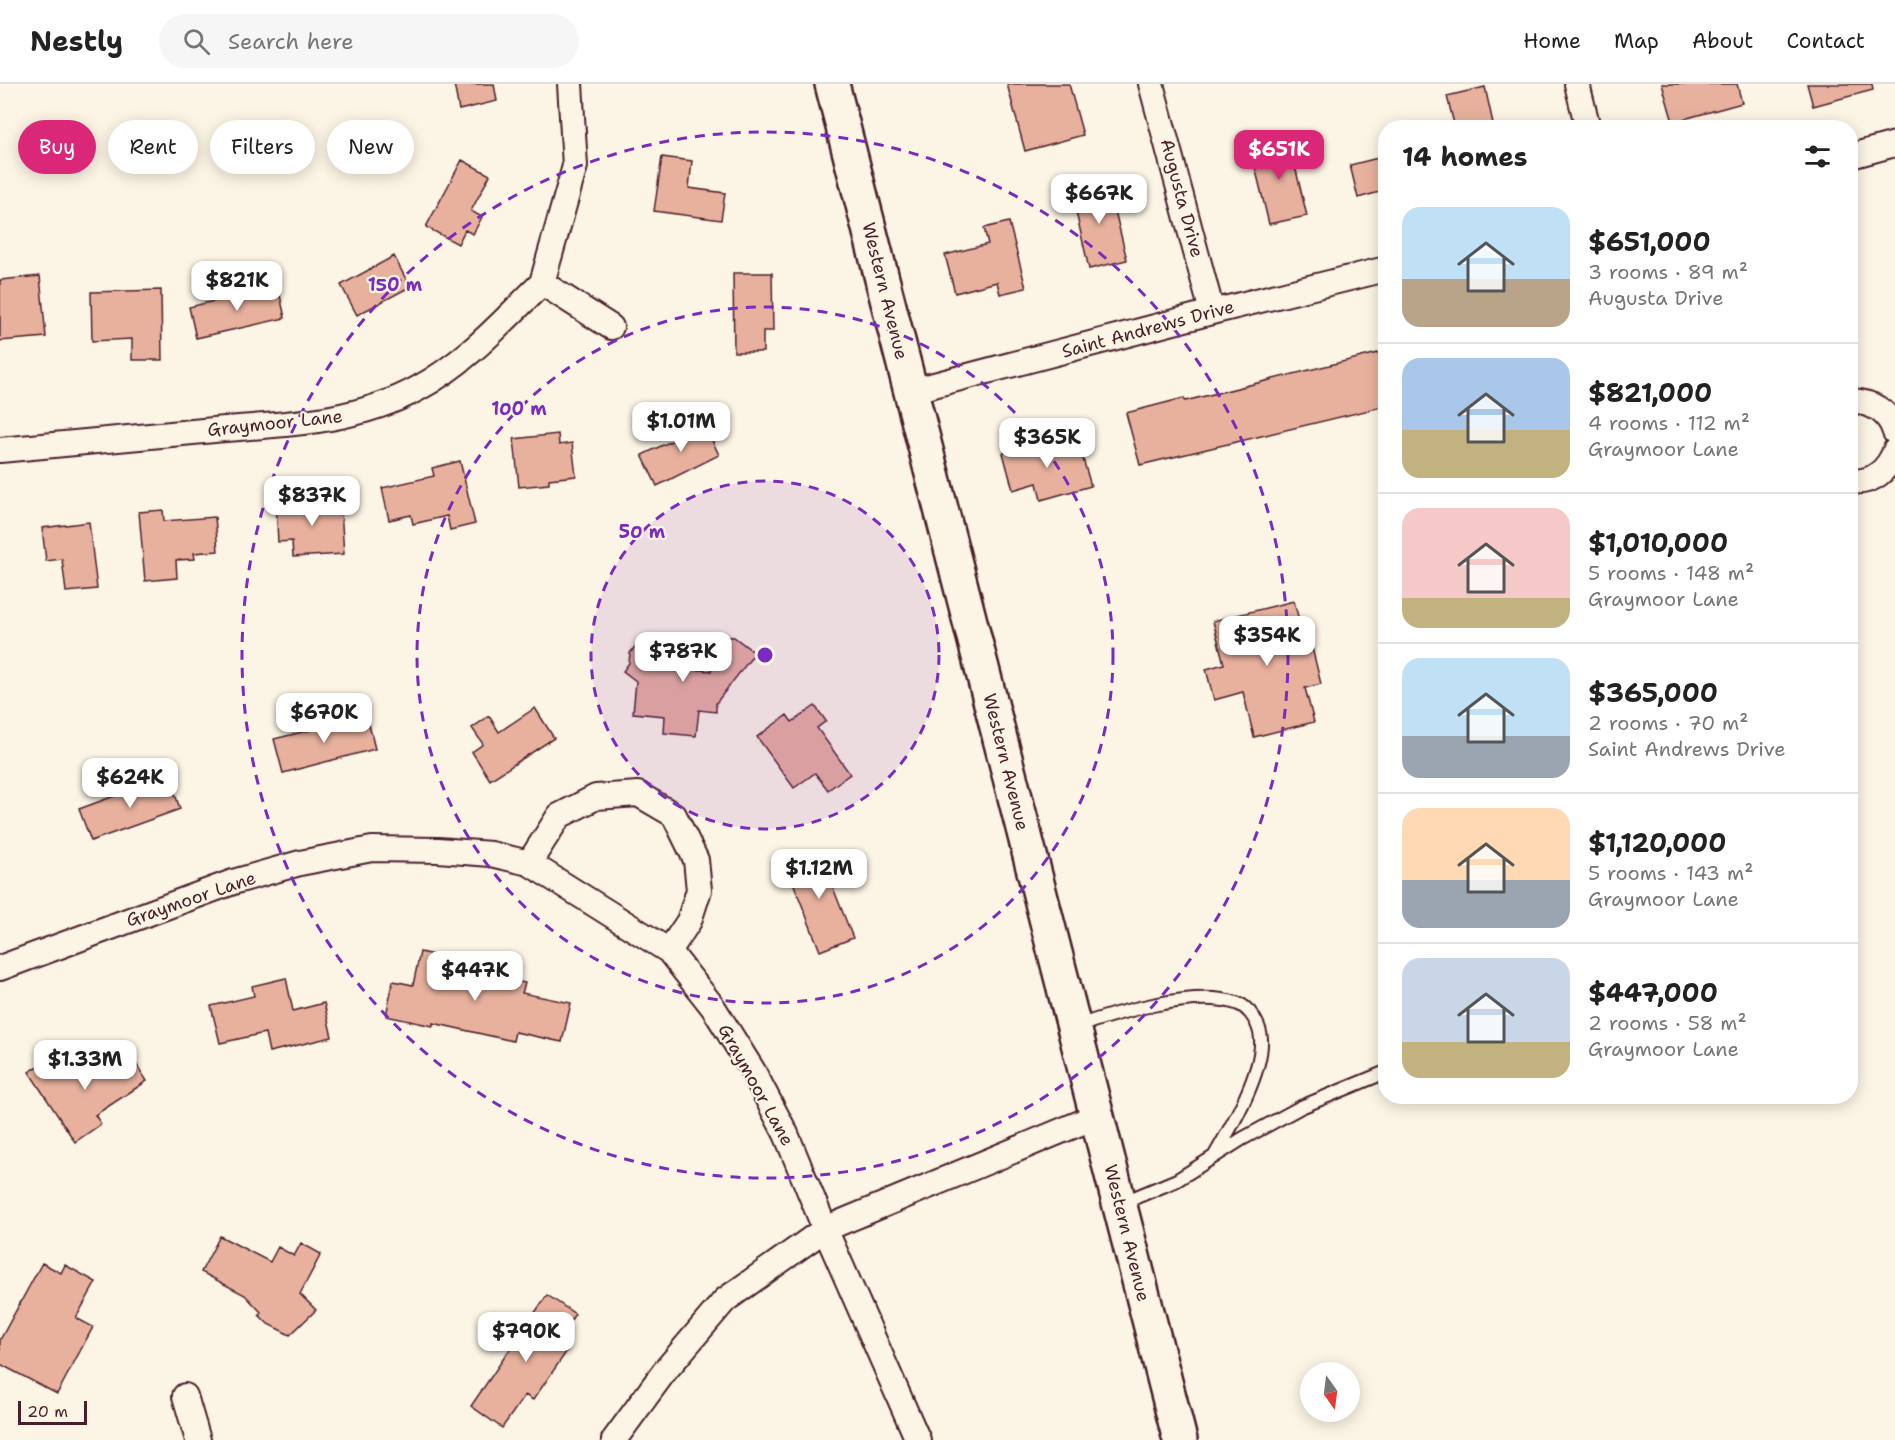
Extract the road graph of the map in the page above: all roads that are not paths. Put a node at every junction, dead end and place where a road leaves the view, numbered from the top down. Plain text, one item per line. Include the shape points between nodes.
1 (570, 84) edge
2 (832, 84) edge
3 (1151, 84) edge
4 (1577, 84) edge
5 (1586, 120) edge
6 (1895, 144) edge
7 (1858, 154) edge
8 (1378, 271) edge
9 (542, 283) junction
10 (1212, 312) junction
11 (611, 327) dead end
12 (911, 391) junction
13 (1858, 402) edge
14 (1895, 432) edge
15 (0, 450) edge
16 (1895, 451) edge
17 (1858, 480) edge
18 (529, 863) junction
19 (669, 951) junction
20 (0, 968) edge
21 (1074, 1027) junction
22 (1378, 1075) edge
23 (1097, 1116) junction
24 (1214, 1157) junction
25 (1119, 1204) junction
26 (825, 1229) junction
27 (185, 1396) dead end
28 (198, 1440) edge
29 (614, 1440) edge
30 (918, 1440) edge
31 (1180, 1440) edge

1 - 9 street via 575,166
2 - 12 main road, Western Avenue
3 - 10 street, Augusta Drive
4 - 5 street
6 - 7 street
8 - 10 street, Saint Andrews Drive
9 - 11 street
9 - 15 street, Graymoor Lane via 443,374 382,406 326,420
10 - 12 street, Saint Andrews Drive
12 - 21 main road, Western Avenue
13 - 14 street via 1885,413
16 - 17 street via 1882,472
18 - 19 street, Graymoor Lane
18 - 19 street via 559,816 596,797 639,795 674,815 696,860 699,890 689,921
18 - 20 street, Graymoor Lane via 491,854 381,849 300,862 233,882
19 - 26 street, Graymoor Lane via 712,1007 753,1071 786,1134
21 - 23 main road, Western Avenue
21 - 24 lane via 1119,1012 1166,1003 1223,1000 1238,1003 1251,1013 1261,1036 1260,1052 1236,1117
22 - 24 lane via 1301,1107
23 - 25 main road, Western Avenue
23 - 26 street
24 - 25 lane via 1177,1180
25 - 31 main road, Western Avenue
26 - 29 street via 725,1300 664,1372
26 - 30 street, Graymoor Lane
27 - 28 street

